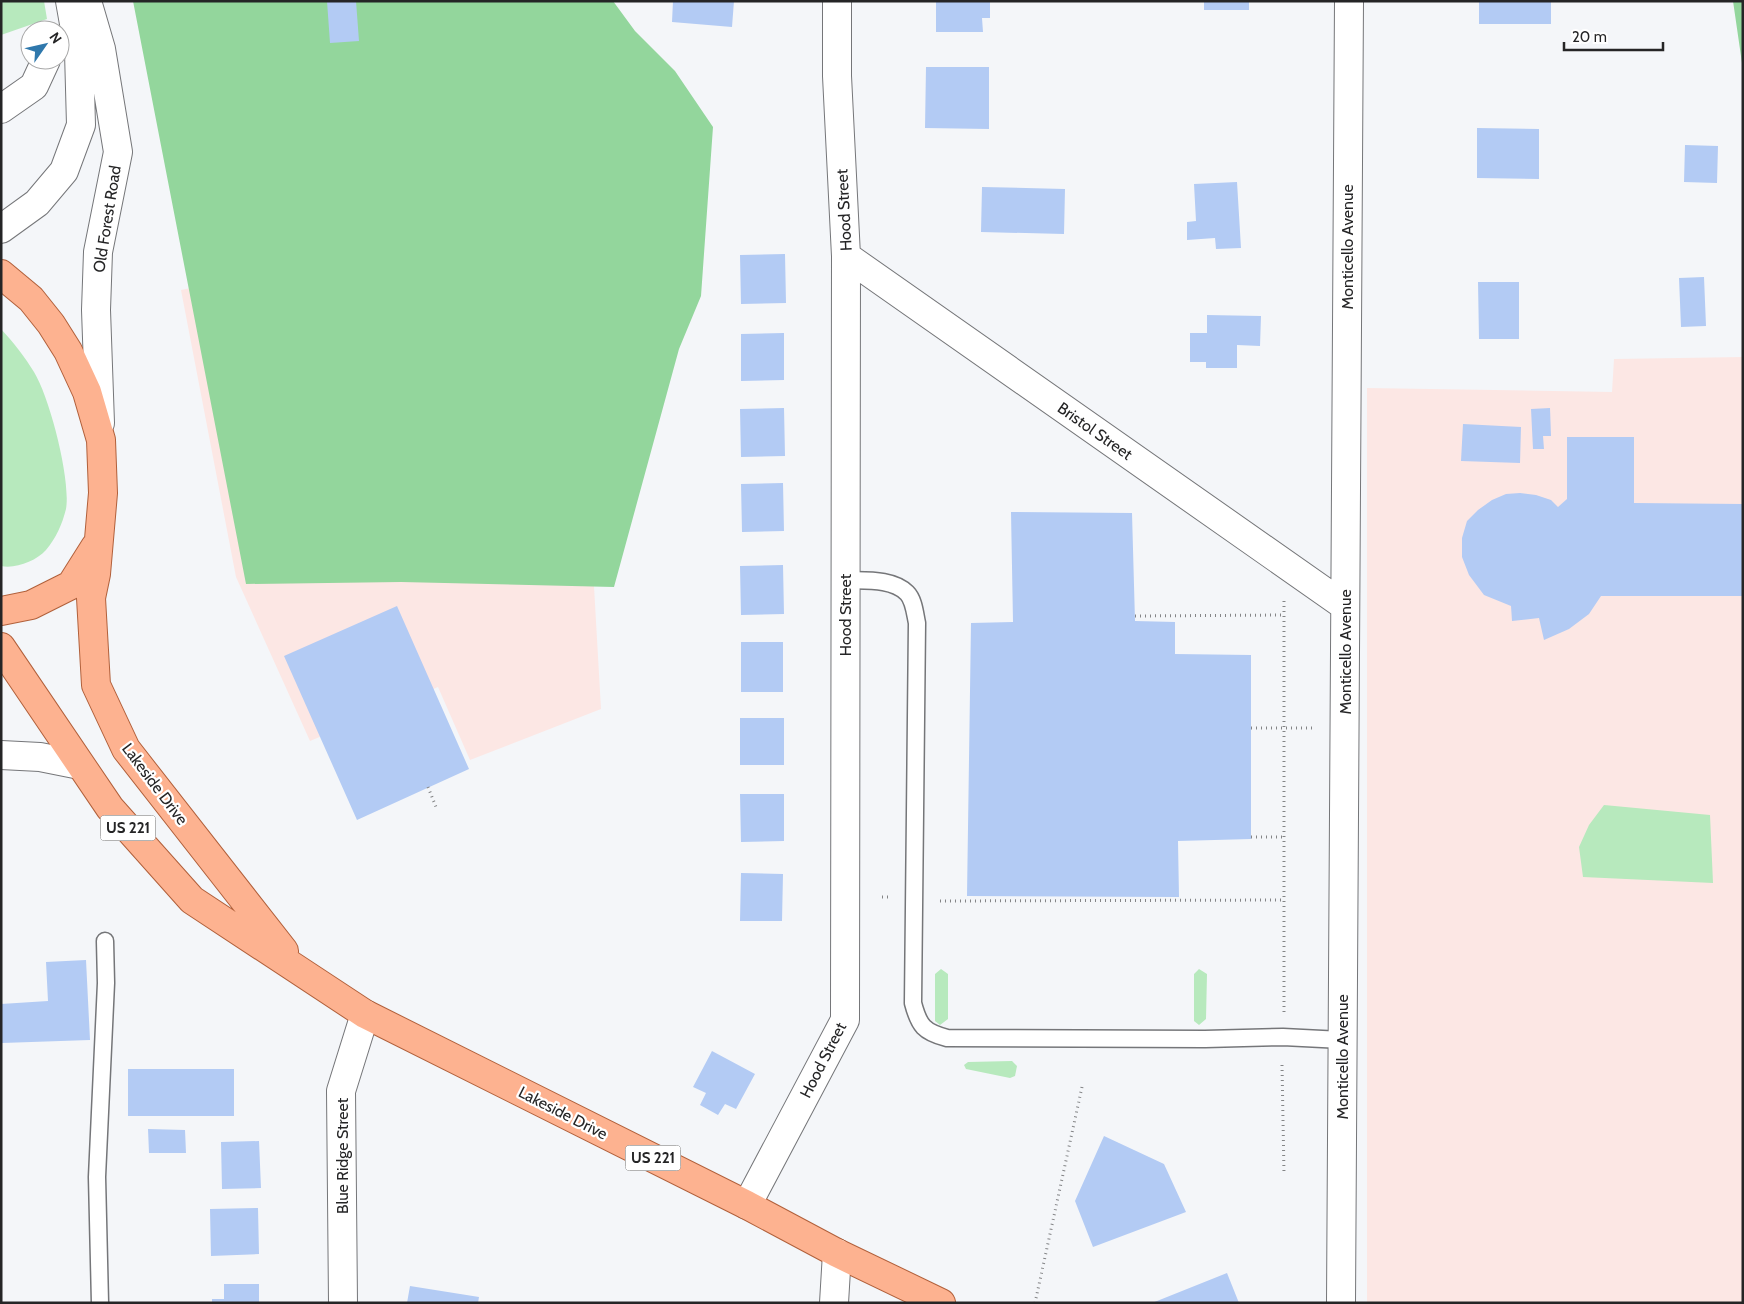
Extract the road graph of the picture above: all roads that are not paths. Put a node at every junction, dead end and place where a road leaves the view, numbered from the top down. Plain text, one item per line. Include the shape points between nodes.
1 (837, 1) edge
2 (1349, 1) edge
3 (72, 10) edge
4 (41, 70) edge
5 (1, 109) edge
6 (1, 229) edge
7 (846, 256) junction
8 (1, 274) edge
9 (101, 440) junction
10 (99, 540) junction
11 (845, 580) junction
12 (1345, 606) junction
13 (1, 611) edge
14 (1, 647) edge
15 (1, 755) edge
16 (80, 765) junction
17 (105, 942) dead end
18 (297, 968) junction
19 (365, 1014) junction
20 (1342, 1040) junction
21 (747, 1205) junction
22 (837, 1253) junction
23 (100, 1303) edge
24 (343, 1303) edge
25 (834, 1303) edge
26 (941, 1303) edge
27 (1341, 1303) edge

1 - 7 street, Hood Street via 837,76
2 - 12 street, Monticello Avenue
3 - 6 street, Old Forest Road via 79,52 82,124 64,171 37,203
3 - 9 street, Old Forest Road via 101,49 118,152 98,252 96,310
4 - 5 street via 34,86
7 - 11 street, Hood Street
7 - 12 street, Bristol Street
8 - 9 main road, Lakeside Drive via 31,299 68,351 87,392
9 - 10 main road, Lakeside Drive via 104,493
10 - 13 main road via 71,585 31,605
10 - 18 main road, Lakeside Drive via 91,598 96,685 126,749
11 - 20 lane via 892,584 908,593 914,605 917,623 913,1003 918,1021 931,1034 947,1038 1283,1037
11 - 21 street, Hood Street via 845,1020
12 - 20 street, Monticello Avenue
14 - 16 main road, Lakeside Drive / US 221
15 - 16 street via 40,756
16 - 18 main road, Lakeside Drive / US 221 via 110,808 192,900
17 - 23 lane via 97,1177
18 - 19 main road, Lakeside Drive / US 221
19 - 21 main road, Lakeside Drive / US 221
19 - 24 street, Blue Ridge Street via 341,1092
20 - 27 street, Monticello Avenue
21 - 22 main road, Lakeside Drive / US 221
22 - 25 street
22 - 26 main road, Lakeside Drive / US 221

